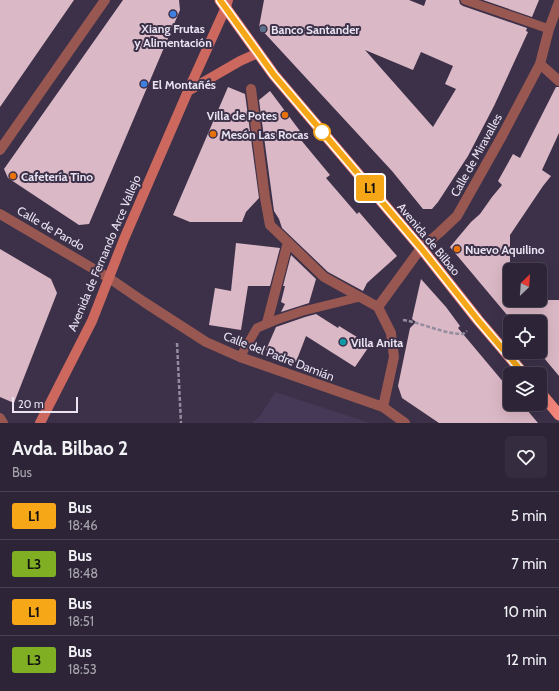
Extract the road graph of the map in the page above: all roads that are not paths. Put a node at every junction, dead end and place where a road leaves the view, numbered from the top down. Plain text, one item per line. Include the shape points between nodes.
1 (105, 0) edge
2 (465, 0) edge
3 (224, 2) edge
4 (559, 2) edge
5 (549, 29) junction
6 (258, 53) junction
7 (540, 64) junction
8 (559, 81) edge
9 (251, 89) dead end
10 (188, 91) junction
11 (0, 150) edge
12 (0, 214) edge
13 (288, 242) junction
14 (421, 248) junction
15 (109, 278) junction
16 (360, 297) junction
17 (378, 307) junction
18 (267, 323) junction
19 (240, 357) junction
20 (518, 367) edge
21 (547, 400) edge
22 (383, 407) junction
23 (559, 415) edge
24 (0, 418) edge
25 (3, 423) edge
26 (40, 423) edge
27 (405, 423) edge

1 - 11 street
2 - 5 lane
3 - 6 highway, Avenida de Bilbao
3 - 10 main road, Avenida de Fernando Arce Vallejo
4 - 5 street, Calle de Miravalles
5 - 7 street, Calle de Miravalles
6 - 10 main road
6 - 14 highway, Avenida de Bilbao
7 - 8 street
7 - 14 street, Calle de Miravalles via 457,216
9 - 13 street via 270,225
10 - 15 main road, Avenida de Fernando Arce Vallejo
12 - 15 street, Calle de Pando
13 - 16 street via 324,277
13 - 18 street
14 - 17 street, Calle de Miravalles
14 - 20 highway, Avenida de Bilbao
15 - 19 street, Calle del Padre Damián via 206,342
15 - 26 main road, Avenida de Fernando Arce Vallejo via 92,321
16 - 17 street
16 - 18 lane
17 - 22 street via 391,333 394,357
18 - 19 lane via 257,328
19 - 22 street, Calle del Padre Damián
21 - 23 highway
22 - 27 street, Calle del Padre Damián
24 - 25 street

